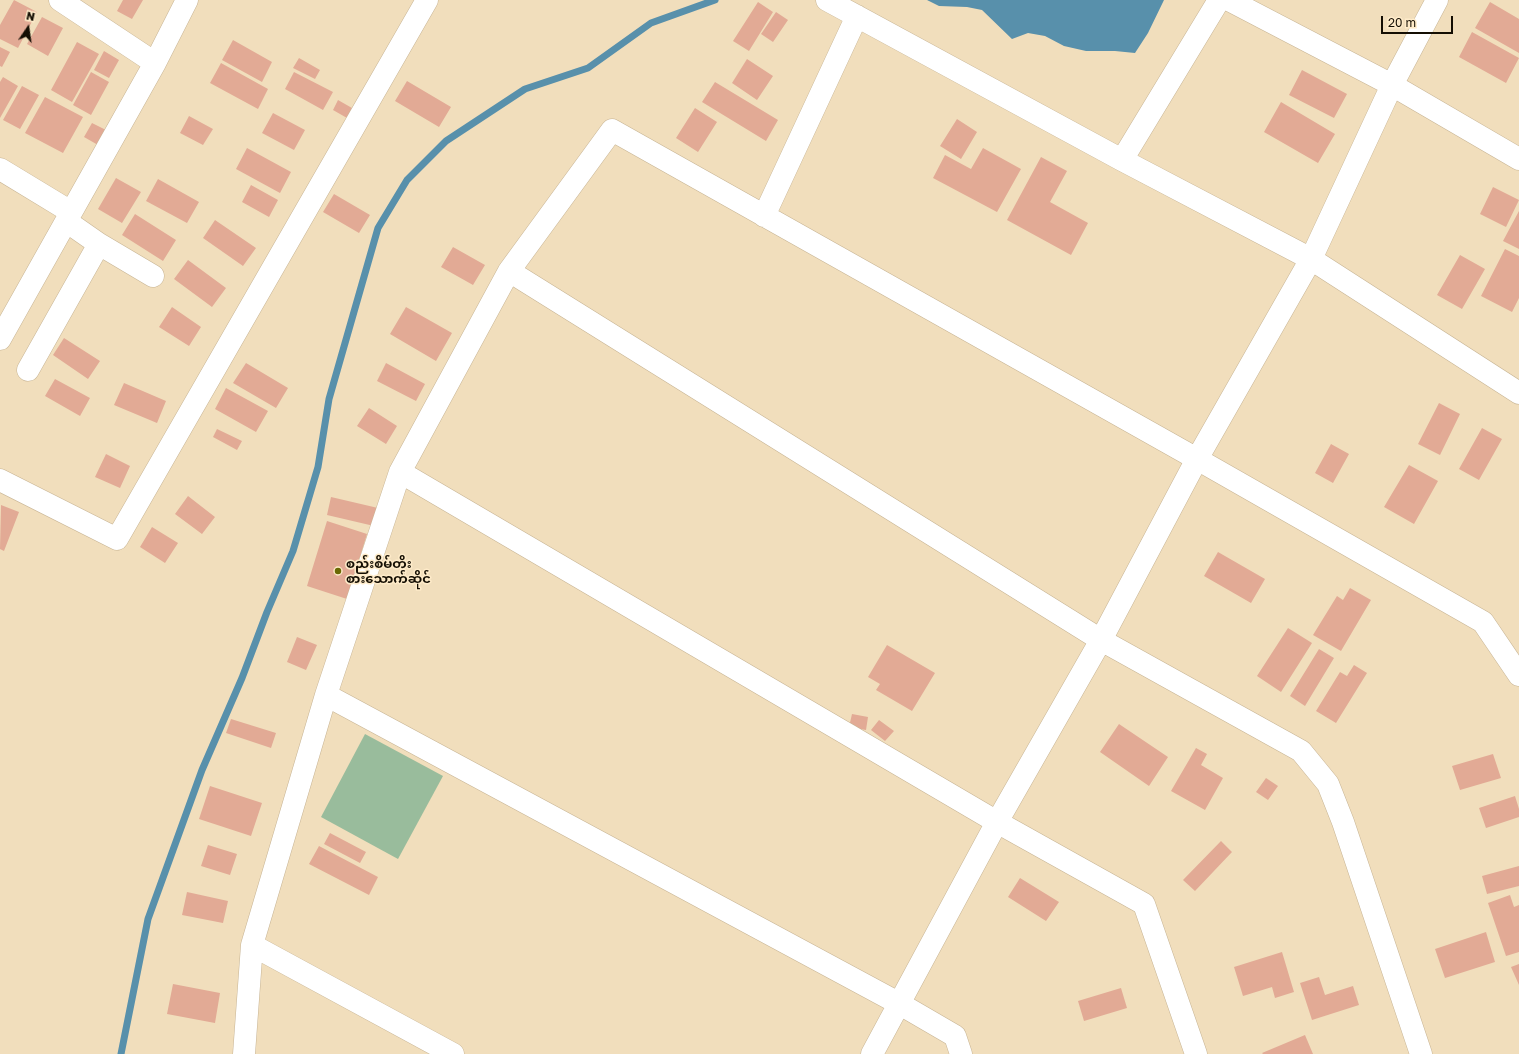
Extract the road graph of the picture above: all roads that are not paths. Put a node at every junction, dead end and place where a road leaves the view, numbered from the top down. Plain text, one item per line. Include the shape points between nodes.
1 (60, 0) edge
2 (187, 0) edge
3 (427, 0) edge
4 (827, 0) edge
5 (1219, 0) edge
6 (1229, 0) edge
7 (1437, 0) edge
8 (857, 16) junction
9 (155, 63) junction
10 (1392, 85) junction
11 (1519, 159) edge
12 (1122, 160) junction
13 (0, 169) edge
14 (764, 216) junction
15 (69, 217) junction
16 (99, 244) junction
17 (1311, 259) junction
18 (510, 271) junction
19 (153, 276) dead end
20 (0, 339) edge
21 (28, 370) dead end
22 (1519, 393) edge
23 (1197, 459) junction
24 (400, 472) junction
25 (0, 480) edge
26 (1101, 640) junction
27 (1519, 675) edge
28 (326, 695) junction
29 (997, 822) junction
30 (252, 945) junction
31 (900, 1004) junction
32 (244, 1054) edge
33 (453, 1054) edge
34 (872, 1054) edge
35 (961, 1054) edge
36 (1196, 1054) edge
37 (1421, 1054) edge

1 - 9 street
2 - 9 street
3 - 25 street via 117,539
4 - 8 street
5 - 12 street
6 - 10 street
7 - 10 street
8 - 12 street
8 - 14 street
9 - 15 street
10 - 11 street
10 - 17 street
12 - 17 street
13 - 15 street
14 - 18 street via 612,130
14 - 23 street
15 - 16 street
15 - 20 street
16 - 19 street
16 - 21 street
17 - 22 street
17 - 23 street
18 - 24 street
18 - 26 street
23 - 26 street
23 - 27 street via 1484,622
24 - 28 street
24 - 29 street
26 - 29 street
26 - 37 street via 1301,751 1328,784
28 - 30 street
28 - 31 street
29 - 31 street
29 - 36 street via 1144,904
30 - 32 street
30 - 33 street
31 - 34 street
31 - 35 street via 955,1036

